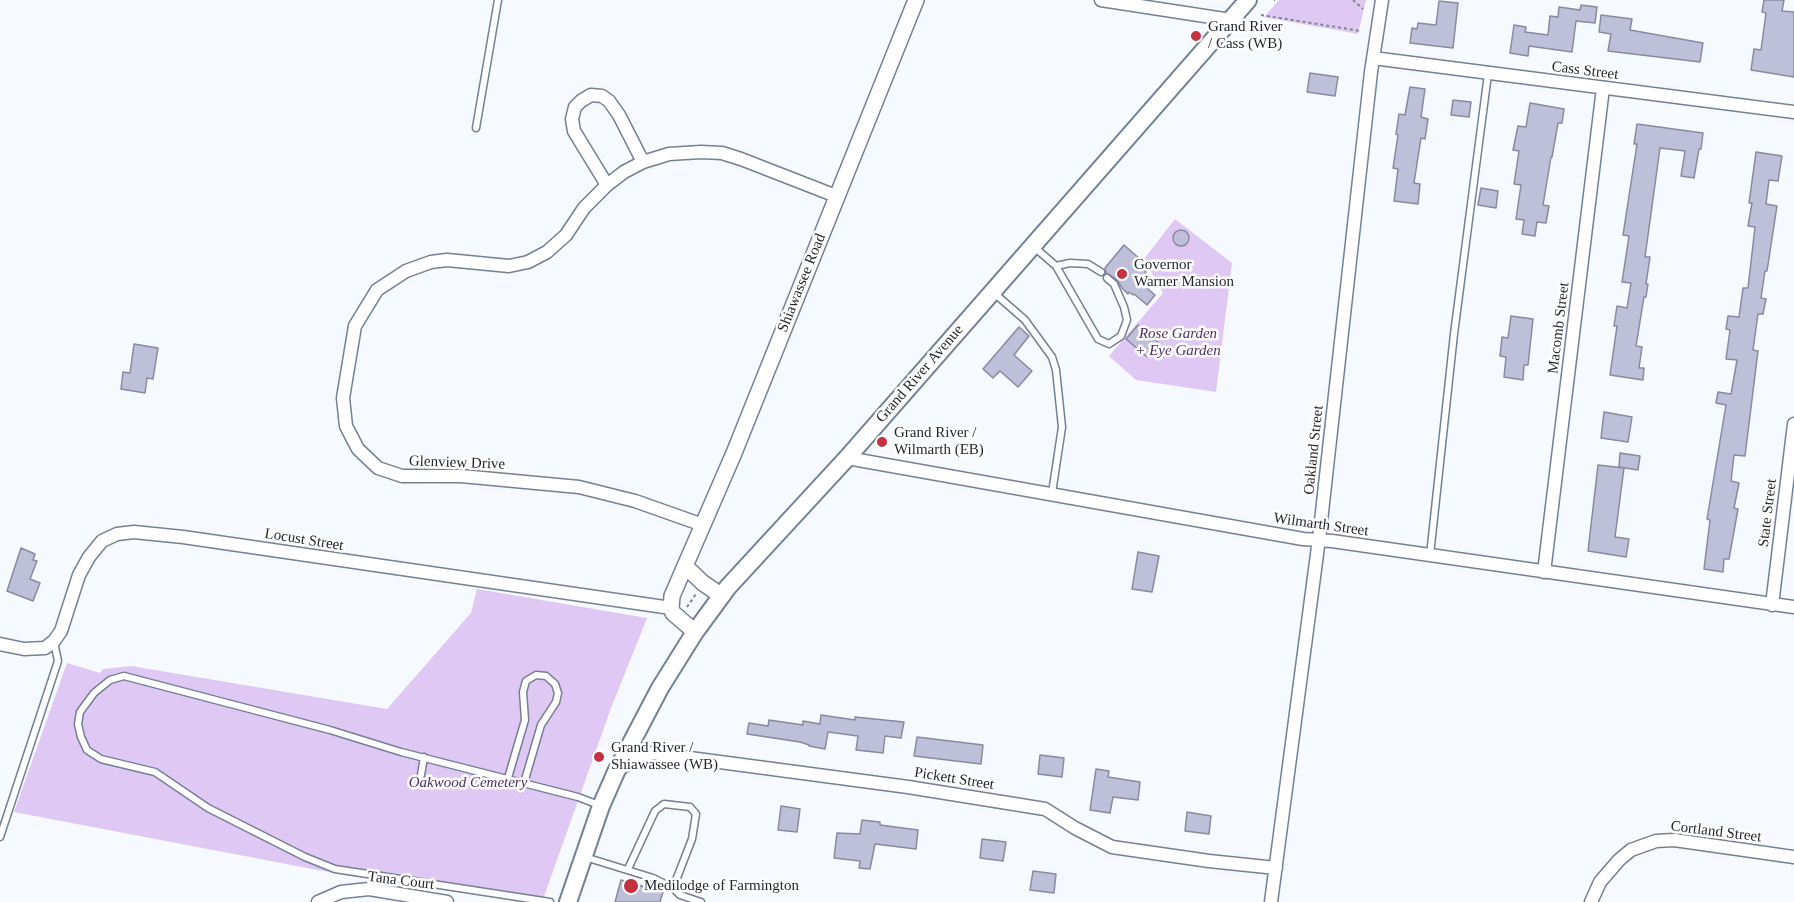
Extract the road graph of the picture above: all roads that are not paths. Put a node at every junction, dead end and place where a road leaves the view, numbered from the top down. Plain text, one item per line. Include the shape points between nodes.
1 (498, 0) edge
2 (916, 0) edge
3 (1101, 0) edge
4 (1248, 0) edge
5 (1382, 0) edge
6 (1149, 4) edge
7 (1231, 20) junction
8 (1373, 58) junction
9 (1488, 74) junction
10 (1603, 88) junction
11 (1794, 112) edge
12 (476, 128) dead end
13 (644, 162) junction
14 (608, 185) junction
15 (837, 196) junction
16 (1033, 246) junction
17 (1056, 266) junction
18 (1101, 272) dead end
19 (1107, 278) dead end
20 (993, 291) junction
21 (1794, 424) edge
22 (847, 458) junction
23 (1052, 493) junction
24 (703, 525) junction
25 (1319, 540) junction
26 (1430, 556) junction
27 (685, 566) junction
28 (1544, 572) junction
29 (722, 596) junction
30 (1772, 605) junction
31 (1794, 607) edge
32 (678, 609) junction
33 (695, 632) junction
34 (54, 641) junction
35 (0, 644) edge
36 (424, 757) junction
37 (620, 768) junction
38 (421, 775) dead end
39 (508, 778) junction
40 (524, 783) junction
41 (601, 806) junction
42 (0, 837) edge
43 (584, 857) junction
44 (1794, 857) edge
45 (1276, 868) junction
46 (628, 869) junction
47 (672, 888) junction
48 (318, 902) edge
49 (447, 902) edge
50 (550, 902) edge
51 (568, 902) edge
52 (701, 902) edge
53 (1271, 902) edge
54 (1591, 902) edge

1 - 12 lane
2 - 15 street, Shiawassee Road
3 - 6 street
4 - 7 main road, Grand River Avenue
5 - 8 street, Oakland Street
6 - 7 street
7 - 16 main road, Grand River Avenue
8 - 9 street, Cass Street
8 - 25 street, Oakland Street
9 - 10 street, Cass Street
9 - 26 lane
10 - 11 street, Cass Street
10 - 28 street, Macomb Street
13 - 14 street, Glenview Drive
13 - 14 street via 609,101 591,95 581,101 572,118 574,131
13 - 15 street, Glenview Drive via 669,154 722,153
14 - 24 street, Glenview Drive via 584,208 566,235 548,252 528,262 509,266 431,262 406,271 377,290 355,326 343,398 346,426 358,449 378,468 402,476 461,476 579,488 635,501
15 - 24 street, Shiawassee Road
16 - 17 lane
16 - 20 main road, Grand River Avenue
17 - 18 lane via 1088,264
17 - 19 lane via 1098,339 1109,344 1121,336 1127,320 1114,284
20 - 22 main road, Grand River Avenue
20 - 23 lane via 1025,320 1054,364 1062,427
21 - 30 street, State Street
22 - 23 street, Wilmarth Street
22 - 29 main road, Grand River Avenue
23 - 25 street, Wilmarth Street
24 - 27 street, Shiawassee Road
25 - 26 street, Wilmarth Street
25 - 45 street, Oakland Street
26 - 28 street, Wilmarth Street
27 - 29 street
27 - 32 street, Shiawassee Road via 672,596
28 - 30 street, Wilmarth Street
29 - 33 main road, Grand River Avenue
30 - 31 street, Wilmarth Street
32 - 33 street via 678,618
32 - 34 street, Locust Street via 134,532 102,541 89,557
33 - 37 main road, Grand River Avenue via 660,688
34 - 35 street via 45,648
34 - 42 lane via 58,661
36 - 38 lane
36 - 39 lane
36 - 50 lane via 124,676 94,693 80,712 78,724 87,750 101,759 155,772 208,808 335,869
37 - 41 main road, Grand River Avenue
37 - 45 street, Pickett Street via 652,753 916,788 1046,808 1112,847
39 - 40 lane
39 - 40 lane via 525,720 526,681 536,675 546,676 558,693 541,725
40 - 41 lane
41 - 43 main road, Grand River Avenue
43 - 46 lane
43 - 51 main road, Grand River Avenue
44 - 54 street, Cortland Street via 1674,840 1656,841 1631,850 1619,860 1600,882
45 - 53 street, Oakland Street
46 - 47 lane
46 - 47 lane via 655,811 664,804 690,807 696,814 692,839
47 - 52 lane
48 - 49 street, Tana Court via 341,892 369,889

